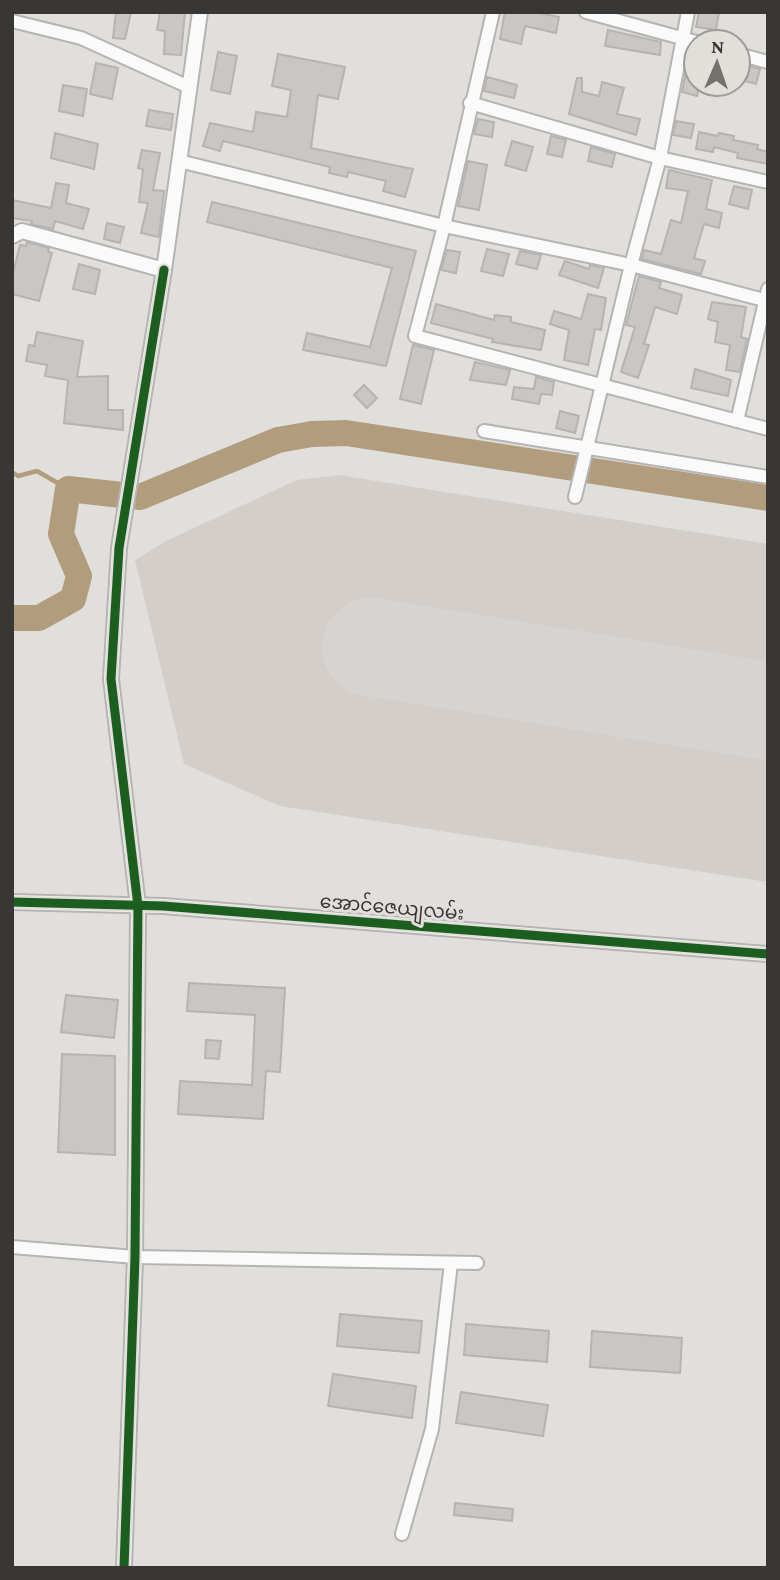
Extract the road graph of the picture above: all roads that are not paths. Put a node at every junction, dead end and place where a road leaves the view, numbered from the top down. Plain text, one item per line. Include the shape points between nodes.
1 (200, 12) edge
2 (493, 12) edge
3 (586, 12) edge
4 (30, 19) edge
5 (12, 21) edge
6 (682, 38) edge
7 (682, 71) edge
8 (189, 86) junction
9 (470, 103) junction
10 (660, 158) junction
11 (179, 161) junction
12 (768, 182) edge
13 (444, 226) junction
14 (16, 232) edge
15 (631, 265) junction
16 (163, 270) junction
17 (767, 297) edge
18 (604, 385) junction
19 (737, 421) junction
20 (768, 429) edge
21 (484, 431) dead end
22 (585, 449) junction
23 (768, 477) edge
24 (575, 497) dead end
25 (12, 902) edge
26 (138, 906) junction
27 (768, 954) edge
28 (12, 1247) edge
29 (135, 1257) junction
30 (451, 1263) junction
31 (477, 1263) dead end
32 (402, 1534) dead end
33 (124, 1568) edge

1 - 8 street
2 - 9 street
3 - 6 street
4 - 5 street
4 - 8 street
7 - 10 street
8 - 11 street
9 - 10 street
9 - 13 street
10 - 12 street
10 - 15 street
11 - 13 street
11 - 16 street
13 - 15 street
13 - 18 street via 415,336
14 - 16 street
15 - 17 street
15 - 18 street
16 - 26 street via 119,548 111,679
17 - 19 street
18 - 19 street
18 - 22 street
19 - 20 street
21 - 22 street
22 - 23 street
22 - 24 street
25 - 26 street, အောင်ဇေယျလမ်း
26 - 27 street, အောင်ဇေယျလမ်း
26 - 29 street
28 - 29 street
29 - 30 street
29 - 33 street
30 - 31 street
30 - 32 street via 432,1429

